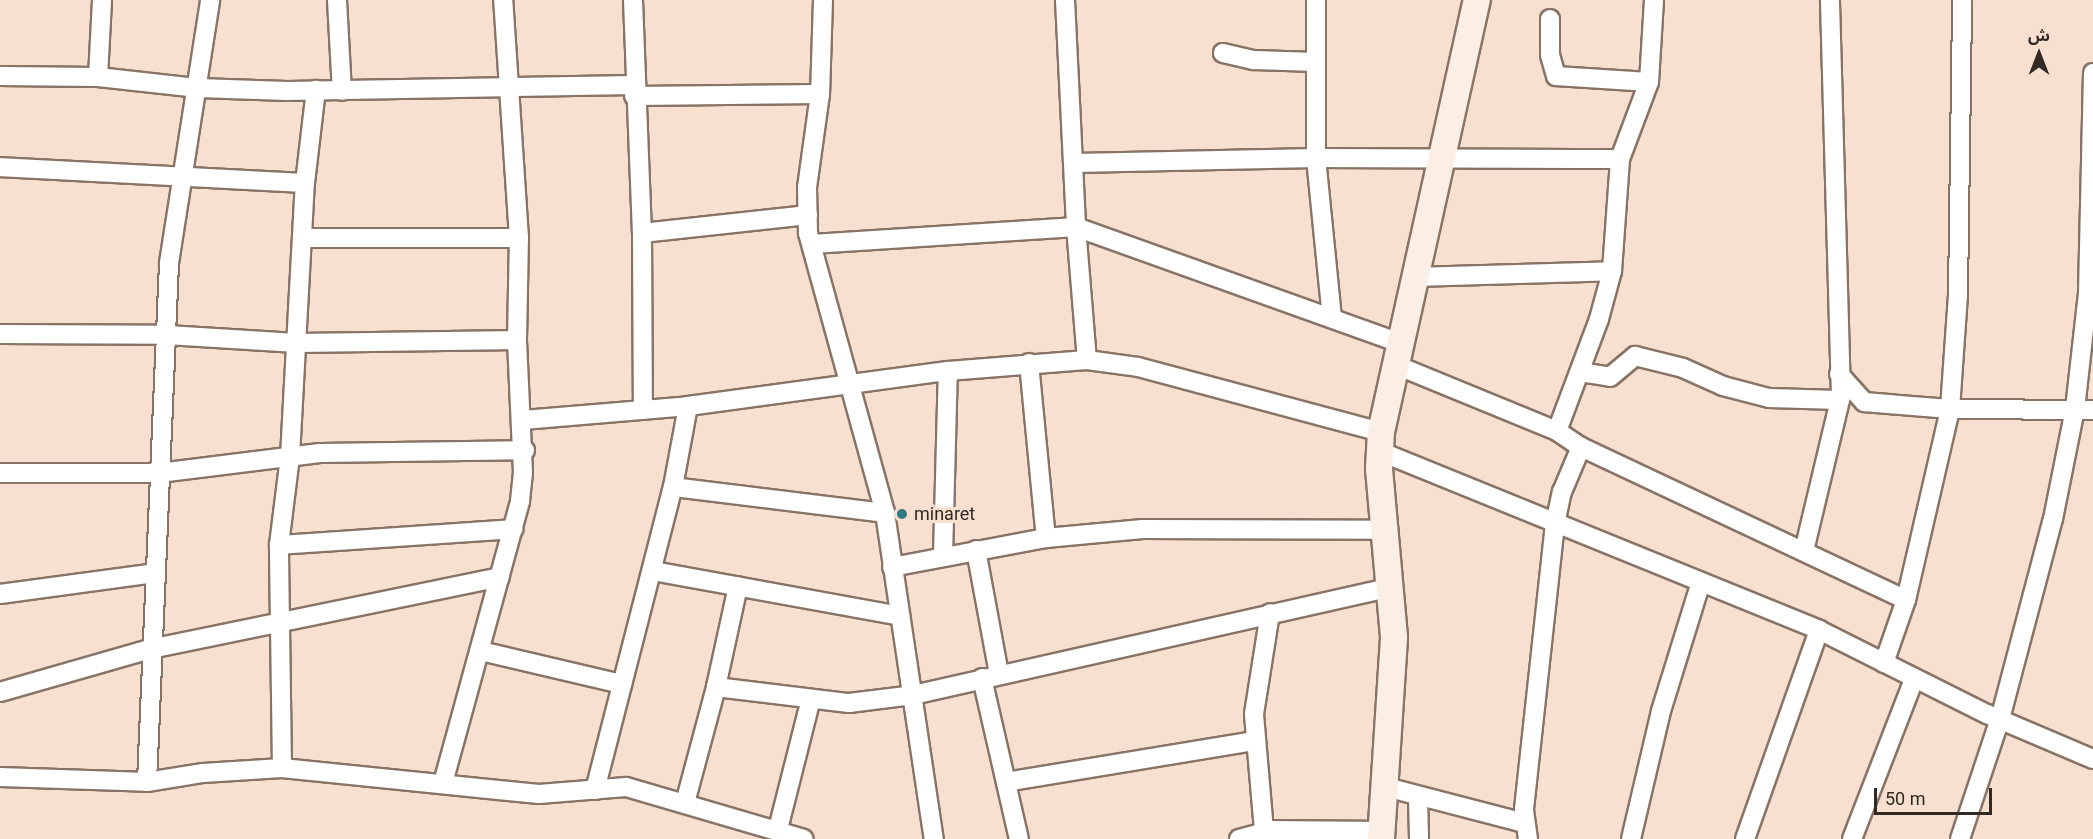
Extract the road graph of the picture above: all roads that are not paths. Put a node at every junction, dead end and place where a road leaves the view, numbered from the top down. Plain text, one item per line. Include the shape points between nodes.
1 (102, 0) edge
2 (210, 0) edge
3 (337, 0) edge
4 (503, 0) edge
5 (633, 0) edge
6 (823, 0) edge
7 (1065, 0) edge
8 (1316, 0) edge
9 (1477, 0) edge
10 (1654, 0) edge
11 (1830, 0) edge
12 (1962, 0) edge
13 (1550, 19) dead end
14 (1223, 53) dead end
15 (1316, 62) junction
16 (2093, 73) edge
17 (0, 75) edge
18 (98, 77) junction
19 (1649, 82) junction
20 (198, 88) junction
21 (506, 89) junction
22 (316, 90) junction
23 (342, 91) junction
24 (634, 91) junction
25 (820, 94) junction
26 (1316, 158) junction
27 (1620, 159) junction
28 (1439, 160) junction
29 (1075, 164) junction
30 (0, 166) edge
31 (182, 179) junction
32 (305, 183) junction
33 (808, 215) junction
34 (1076, 227) junction
35 (642, 232) junction
36 (304, 238) junction
37 (519, 238) junction
38 (812, 244) junction
39 (1612, 271) junction
40 (1414, 277) junction
41 (1332, 318) junction
42 (0, 334) edge
43 (167, 336) junction
44 (517, 340) junction
45 (297, 343) junction
46 (1398, 354) junction
47 (1087, 360) junction
48 (1029, 363) junction
49 (948, 371) junction
50 (1580, 372) junction
51 (1839, 374) junction
52 (850, 385) junction
53 (1840, 400) junction
54 (688, 406) junction
55 (1950, 409) junction
56 (643, 410) junction
57 (2084, 410) edge
58 (524, 420) junction
59 (1557, 431) junction
60 (1380, 442) junction
61 (1581, 447) junction
62 (525, 450) junction
63 (290, 457) junction
64 (0, 472) edge
65 (159, 473) junction
66 (673, 488) junction
67 (885, 513) junction
68 (1555, 524) junction
69 (513, 529) junction
70 (1386, 530) junction
71 (1046, 538) junction
72 (279, 545) junction
73 (976, 550) junction
74 (1804, 551) junction
75 (944, 556) junction
76 (892, 567) junction
77 (653, 571) junction
78 (155, 573) junction
79 (500, 577) junction
80 (1700, 585) junction
81 (738, 586) junction
82 (1391, 587) junction
83 (0, 594) edge
84 (1906, 600) junction
85 (1270, 613) junction
86 (900, 616) junction
87 (280, 623) junction
88 (1819, 630) junction
89 (150, 649) junction
90 (481, 651) junction
91 (1884, 663) junction
92 (990, 676) junction
93 (1914, 679) junction
94 (622, 684) junction
95 (716, 687) junction
96 (0, 692) edge
97 (913, 695) junction
98 (811, 699) junction
99 (2000, 719) junction
100 (1254, 741) junction
101 (2093, 759) edge
102 (282, 768) junction
103 (0, 777) edge
104 (147, 782) junction
105 (1006, 782) junction
106 (444, 783) junction
107 (1386, 787) junction
108 (595, 790) junction
109 (1418, 798) junction
110 (684, 802) junction
111 (1264, 831) junction
112 (1526, 831) edge
113 (782, 833) edge
114 (1382, 835) edge
115 (804, 839) edge
116 (934, 839) edge
117 (1019, 839) edge
118 (1239, 839) edge
119 (1419, 839) edge
120 (1631, 839) edge
121 (1745, 839) edge
122 (1852, 839) edge
123 (1960, 839) edge

1 - 18 street
2 - 20 street
3 - 23 street
4 - 21 street
5 - 24 street
6 - 25 street
7 - 29 street
8 - 15 street
9 - 28 street
10 - 19 street
11 - 51 street
12 - 55 street via 1958,294
13 - 19 street via 1550,55 1556,76
14 - 15 street via 1254,60
15 - 26 street
16 - 57 street
17 - 18 street
18 - 20 street
19 - 27 street
20 - 22 street
20 - 31 street
21 - 23 street
21 - 24 street
21 - 37 street
22 - 23 street
22 - 32 street
24 - 25 street
24 - 35 street
25 - 33 street via 807,188
26 - 28 street
26 - 29 street
26 - 41 street
27 - 28 street
27 - 39 street
28 - 40 street
29 - 34 street
30 - 31 street
31 - 32 street
31 - 43 street via 170,263
32 - 36 street
33 - 35 street
33 - 38 street
34 - 38 street
34 - 41 street
34 - 47 street
35 - 56 street
36 - 37 street
36 - 45 street
37 - 44 street
38 - 52 street
39 - 40 street
39 - 50 street
40 - 46 street
41 - 46 street
42 - 43 street
43 - 45 street
43 - 65 street
44 - 45 street
44 - 58 street
45 - 63 street
46 - 59 street
46 - 60 street
47 - 48 street
47 - 60 street via 1138,367
48 - 49 street
48 - 71 street
49 - 52 street
49 - 75 street
50 - 53 street via 1610,377 1635,356 1769,398
50 - 59 street
51 - 53 street
51 - 55 street via 1864,402
52 - 54 street
52 - 67 street
53 - 74 street
54 - 56 street
54 - 66 street
55 - 57 street
55 - 84 street
56 - 58 street
57 - 99 street
58 - 62 street
59 - 61 street
60 - 68 street
60 - 70 street
61 - 68 street via 1562,492
61 - 74 street
62 - 63 street
62 - 69 street
63 - 65 street
63 - 72 street
64 - 65 street
65 - 78 street
66 - 67 street
66 - 77 street
67 - 76 street
68 - 80 street
68 - 112 street
69 - 72 street
69 - 79 street
70 - 71 street via 1184,527
70 - 82 street
71 - 73 street
72 - 87 street
73 - 75 street
73 - 92 street
74 - 84 street
75 - 76 street
76 - 86 street
77 - 81 street
77 - 94 street
78 - 83 street
78 - 89 street
79 - 87 street
79 - 90 street
80 - 88 street
80 - 120 street via 1661,711
81 - 86 street
81 - 95 street
82 - 85 street
82 - 107 street via 1394,671
84 - 91 street
85 - 92 street
85 - 100 street via 1255,696
86 - 97 street
87 - 89 street
87 - 102 street
88 - 91 street
88 - 121 street
89 - 96 street
89 - 104 street
90 - 94 street
90 - 106 street
91 - 93 street
92 - 97 street
92 - 105 street
93 - 99 street
93 - 122 street
94 - 108 street
95 - 98 street
95 - 110 street
97 - 98 street via 849,703
97 - 116 street
98 - 113 street
99 - 101 street
99 - 123 street
100 - 105 street
100 - 111 street
102 - 104 street via 203,773
102 - 106 street
103 - 104 street
105 - 117 street
106 - 108 street via 558,795
107 - 109 street
107 - 114 street
108 - 110 street via 626,788
109 - 112 street
109 - 119 street
110 - 113 street
111 - 114 street
111 - 118 street
113 - 115 street

